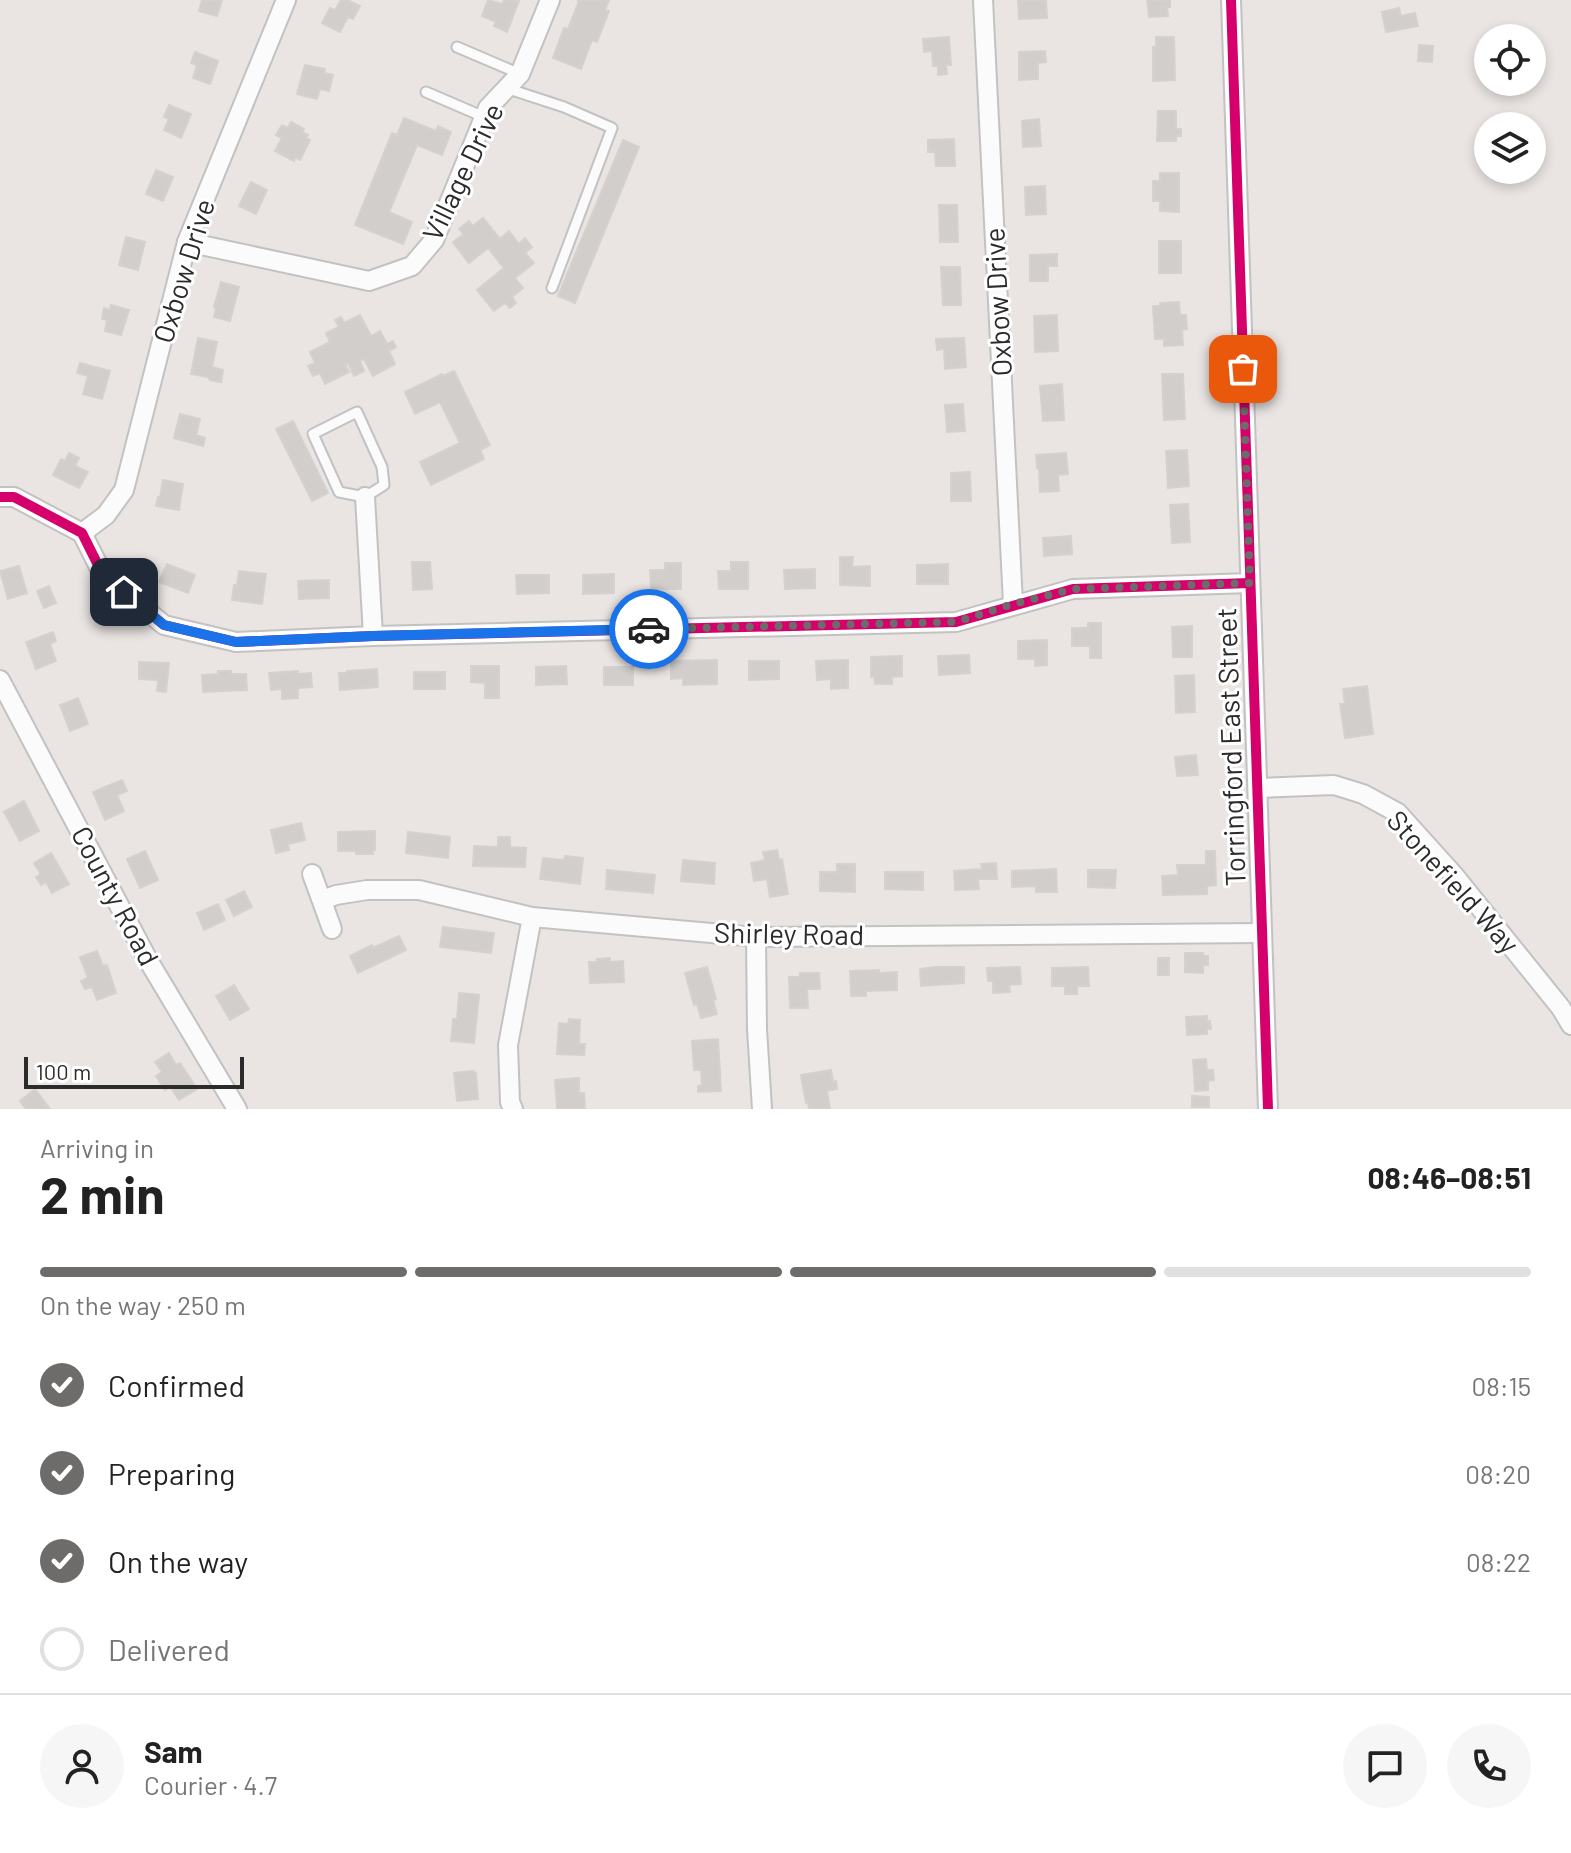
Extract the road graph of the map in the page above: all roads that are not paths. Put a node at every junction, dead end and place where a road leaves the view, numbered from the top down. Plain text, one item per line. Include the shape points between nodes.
1 (286, 0) edge
2 (550, 0) edge
3 (983, 0) edge
4 (1236, 1) edge
5 (457, 47) dead end
6 (520, 74) junction
7 (506, 88) junction
8 (426, 92) dead end
9 (484, 117) junction
10 (187, 242) junction
11 (552, 288) dead end
12 (0, 497) edge
13 (365, 497) junction
14 (82, 533) junction
15 (1250, 583) junction
16 (1013, 604) junction
17 (373, 636) junction
18 (0, 680) edge
19 (1258, 788) junction
20 (312, 874) dead end
21 (323, 900) junction
22 (532, 917) junction
23 (332, 929) dead end
24 (1261, 933) junction
25 (756, 937) junction
26 (1571, 1025) edge
27 (237, 1109) edge
28 (513, 1109) edge
29 (762, 1109) edge
30 (1268, 1109) edge

1 - 10 street, Oxbow Drive
2 - 6 street, Village Drive
3 - 16 street, Oxbow Drive
4 - 15 street, Torringford East Street
5 - 6 lane
6 - 7 street, Village Drive
7 - 9 street, Village Drive
7 - 11 lane via 612,128
8 - 9 lane
9 - 10 street, Village Drive via 434,240 412,266 369,281
10 - 14 street, Oxbow Drive via 124,490 106,515
12 - 14 street via 14,497
13 - 13 lane via 384,485 382,467 357,412 313,434 339,492
13 - 17 street
14 - 17 street via 103,575 164,625 236,642
15 - 16 street via 1073,589
15 - 19 street, Torringford East Street
16 - 17 street via 956,622
18 - 27 street, County Road via 148,960
19 - 24 street, Torringford East Street
19 - 26 street, Stonefield Way via 1334,785 1398,813 1453,874
20 - 21 street
21 - 22 street, Shirley Road via 367,890 419,890
21 - 23 street
22 - 25 street, Shirley Road
22 - 28 street via 508,1045
24 - 25 street, Shirley Road
24 - 30 street, Torringford East Street
25 - 29 street

